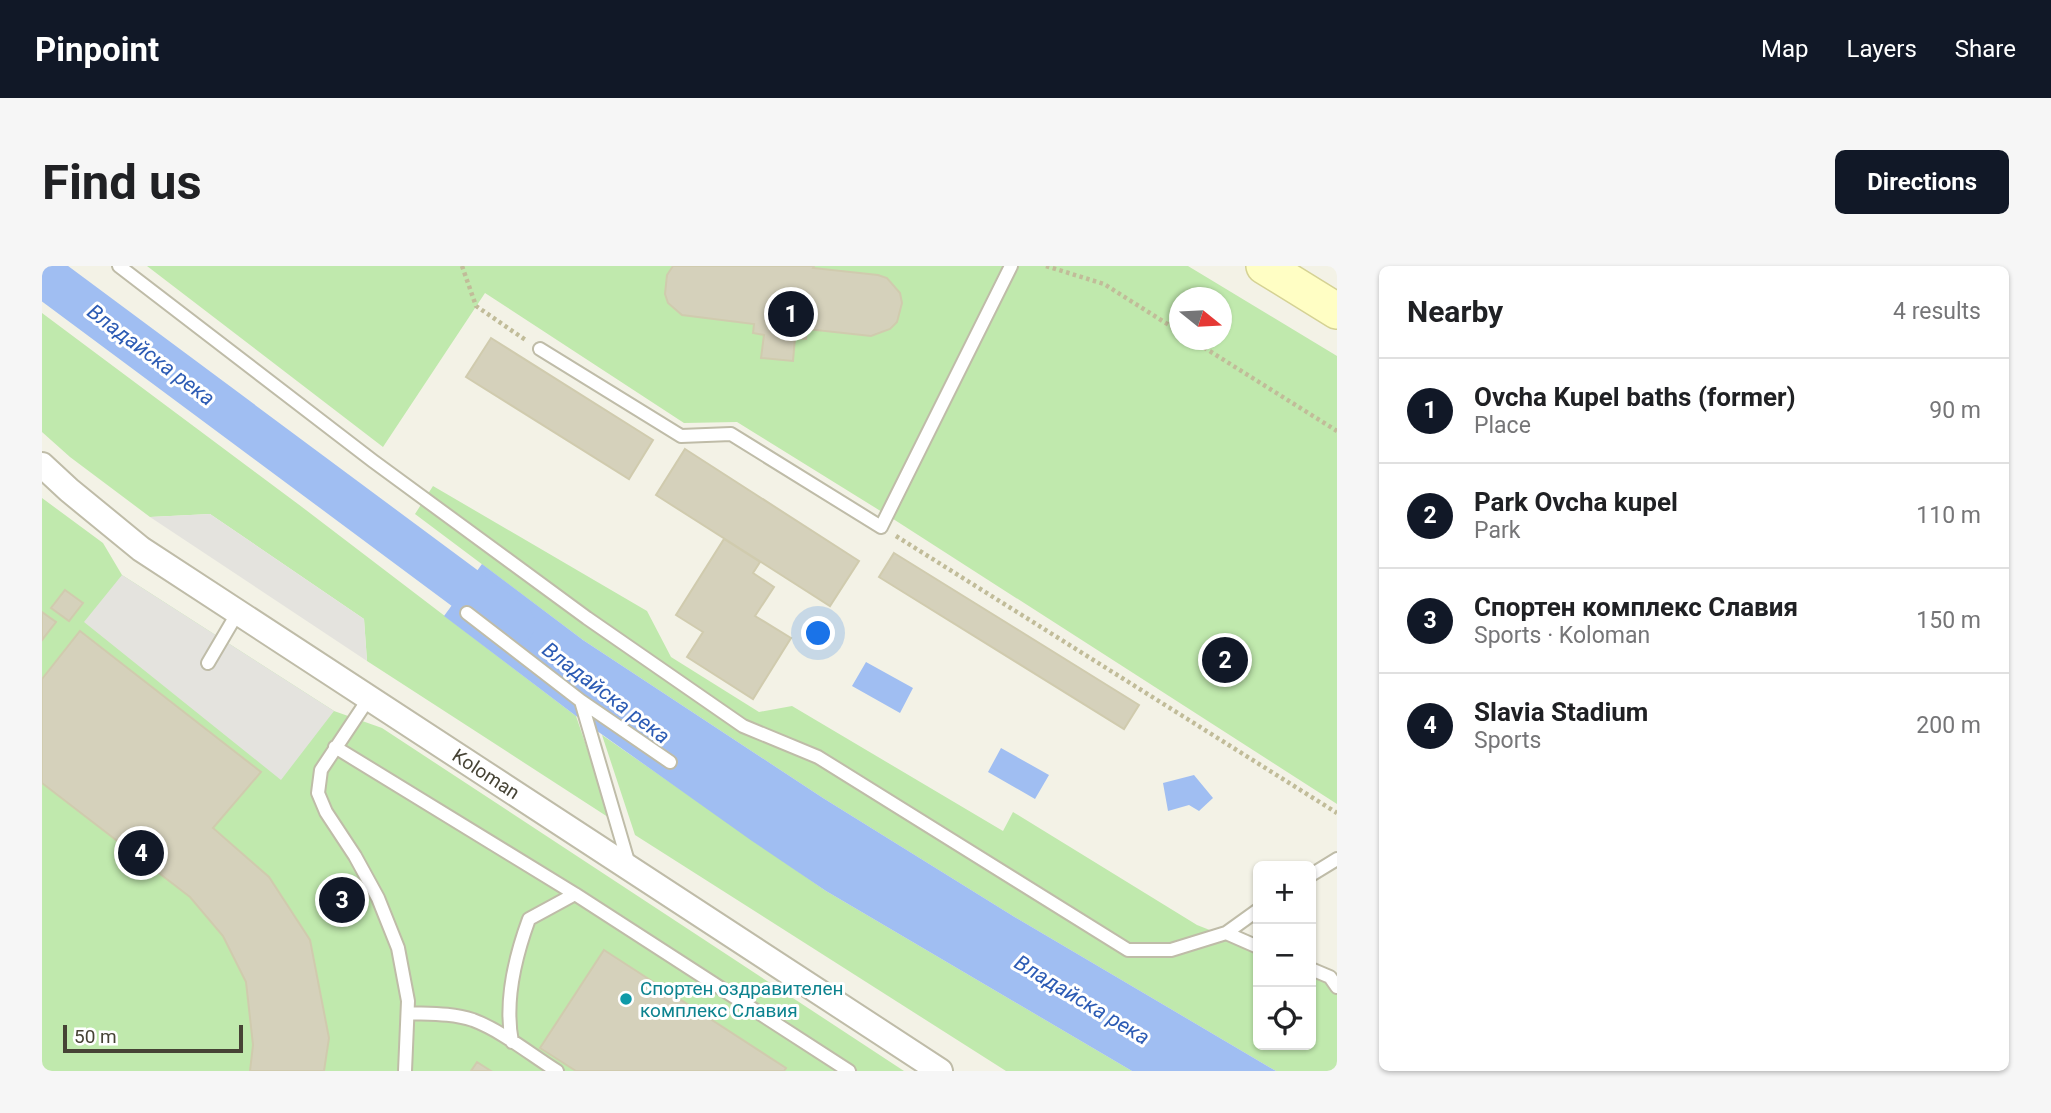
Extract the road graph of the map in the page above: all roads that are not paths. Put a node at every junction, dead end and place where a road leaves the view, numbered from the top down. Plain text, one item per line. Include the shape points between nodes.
1 (119, 266) edge
2 (1011, 266) edge
3 (1264, 266) edge
4 (1337, 312) edge
5 (540, 349) road end
6 (42, 465) edge
7 (238, 612) junction
8 (467, 614) dead end
9 (208, 663) dead end
10 (369, 698) junction
11 (581, 701) junction
12 (335, 747) junction
13 (670, 762) dead end
14 (1337, 859) edge
15 (631, 869) junction
16 (1316, 872) edge
17 (575, 894) junction
18 (1253, 914) edge
19 (1226, 933) junction
20 (1253, 945) edge
21 (1316, 971) edge
22 (1337, 987) edge
23 (408, 1013) junction
24 (512, 1042) junction
25 (405, 1071) edge
26 (557, 1071) edge
27 (849, 1071) edge
28 (940, 1071) edge

1 - 19 lane via 587,618 743,726 818,757 1128,950 1171,950
2 - 5 lane via 881,527 731,434 681,436
3 - 4 main road
6 - 7 street, Koloman via 141,549
7 - 9 lane
7 - 10 street, Koloman
8 - 11 lane
10 - 12 lane
10 - 15 street, Koloman
11 - 13 lane
11 - 15 lane
12 - 17 lane
12 - 23 lane via 321,770 318,793 378,898 398,948
14 - 16 lane
15 - 28 street, Koloman
17 - 24 lane via 529,919 517,951 508,1021
17 - 27 lane
18 - 19 lane
19 - 20 lane
21 - 22 lane via 1330,977
23 - 24 lane via 473,1020
23 - 25 lane
24 - 26 lane

